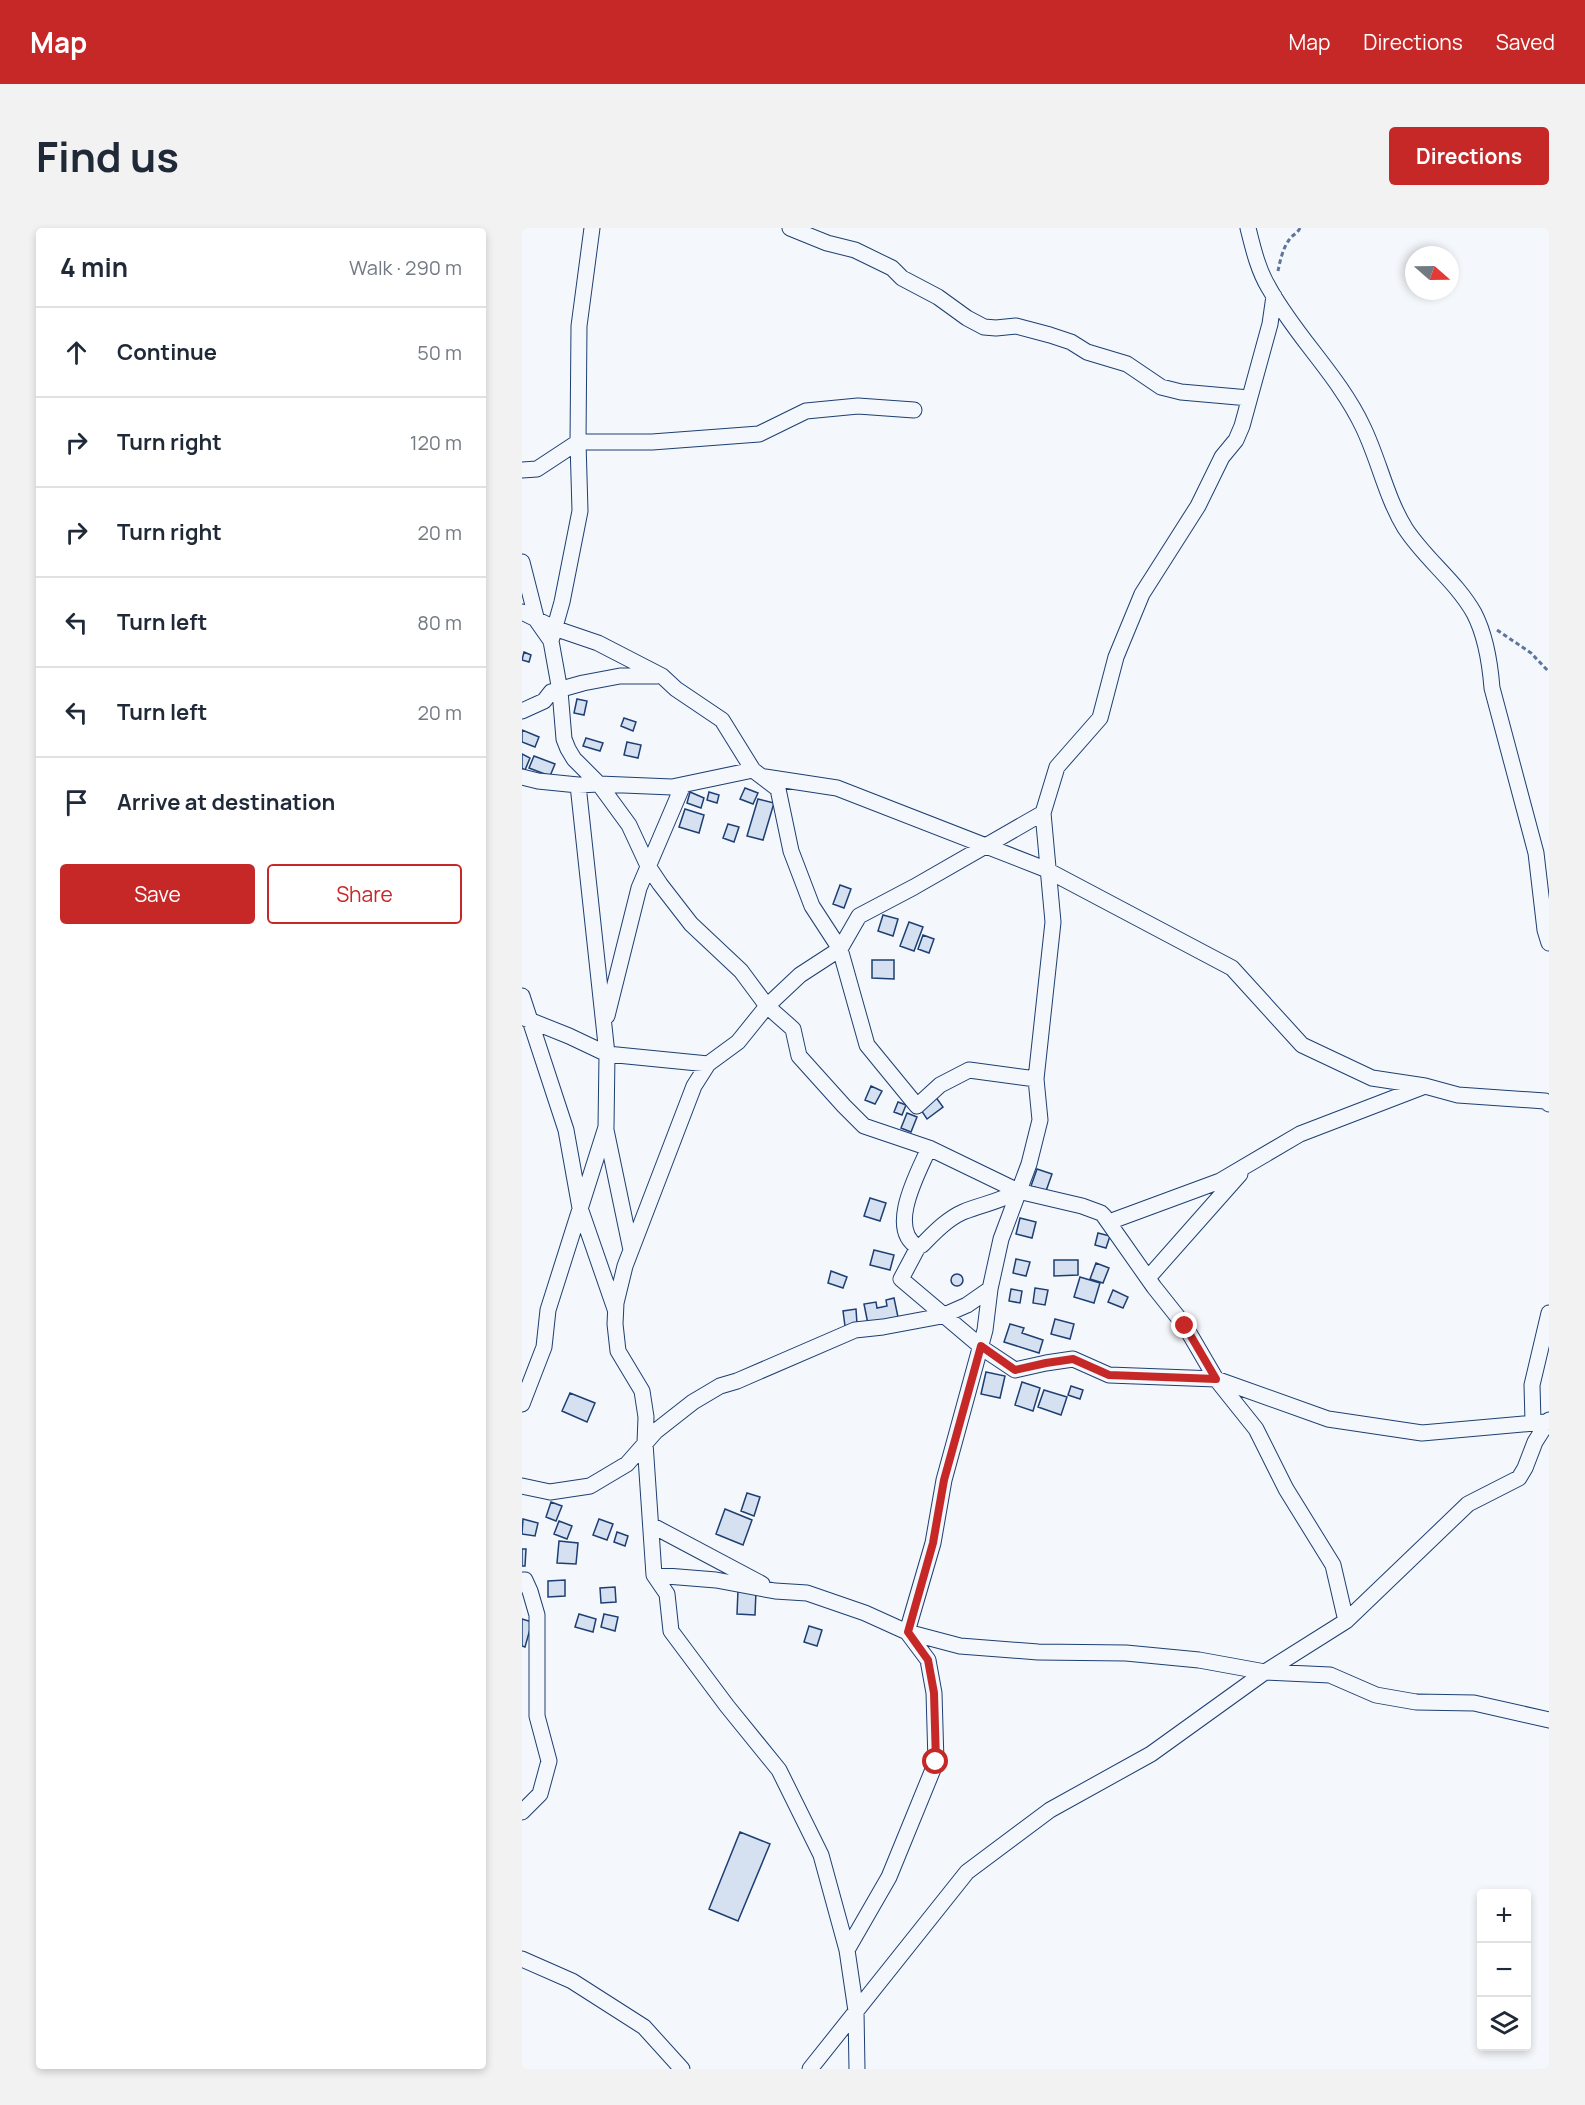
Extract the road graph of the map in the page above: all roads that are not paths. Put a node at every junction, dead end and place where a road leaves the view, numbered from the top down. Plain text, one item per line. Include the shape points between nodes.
1 (592, 228) edge
2 (790, 228) edge
3 (1248, 228) edge
4 (1274, 296) junction
5 (1249, 398) junction
6 (914, 410) dead end
7 (578, 442) junction
8 (529, 469) edge
9 (522, 480) edge
10 (522, 562) edge
11 (529, 615) edge
12 (553, 635) junction
13 (662, 676) junction
14 (560, 691) junction
15 (522, 711) edge
16 (758, 773) junction
17 (522, 777) edge
18 (599, 784) junction
19 (578, 785) junction
20 (682, 785) junction
21 (1042, 813) junction
22 (986, 846) junction
23 (648, 866) junction
24 (1048, 870) junction
25 (1549, 943) edge
26 (840, 949) junction
27 (522, 996) edge
28 (767, 1006) junction
29 (525, 1019) edge
30 (604, 1027) junction
31 (607, 1054) junction
32 (708, 1064) junction
33 (1036, 1079) junction
34 (1425, 1086) junction
35 (1549, 1104) edge
36 (606, 1127) junction
37 (929, 1148) junction
38 (1250, 1163) junction
39 (1018, 1191) junction
40 (580, 1208) junction
41 (1109, 1222) junction
42 (918, 1247) junction
43 (631, 1250) junction
44 (1148, 1278) junction
45 (990, 1289) junction
46 (616, 1312) junction
47 (1549, 1313) edge
48 (944, 1315) junction
49 (981, 1346) junction
50 (1216, 1379) junction
51 (522, 1404) edge
52 (1543, 1422) edge
53 (645, 1443) junction
54 (522, 1486) edge
55 (651, 1525) junction
56 (654, 1575) junction
57 (522, 1580) edge
58 (776, 1591) junction
59 (1346, 1621) junction
60 (908, 1632) junction
61 (1265, 1672) junction
62 (529, 1702) edge
63 (1549, 1720) edge
64 (522, 1812) edge
65 (847, 1950) junction
66 (522, 1959) edge
67 (856, 2011) junction
68 (682, 2069) edge
69 (810, 2069) edge
70 (857, 2069) edge

1 - 7 street via 579,326
2 - 5 street via 855,250 892,268 902,278 984,327 1016,326 1050,334 1087,352 1127,364 1161,387
3 - 4 street via 1253,250
4 - 5 street
4 - 25 street via 1324,364 1363,427 1406,529 1456,589 1476,620 1536,853
5 - 21 street via 1236,440 1222,457 1197,506 1142,594 1116,657 1100,718 1057,767
6 - 7 street via 858,406 806,411 759,434 652,442
7 - 8 street
7 - 12 street via 580,511
8 - 9 street
10 - 11 street
11 - 12 street
12 - 13 street via 598,643
12 - 14 street
13 - 14 street via 620,676
13 - 16 street via 722,720
14 - 15 street via 551,692 544,701
14 - 18 street via 568,749
16 - 20 street
16 - 22 street via 837,788
16 - 26 street via 778,789 791,851 812,906
17 - 19 street
18 - 19 street
18 - 20 street
18 - 23 street via 629,825
19 - 30 street
20 - 23 street
21 - 22 street
21 - 24 street
22 - 24 street
22 - 26 street via 859,916
23 - 28 street via 691,924 741,971
23 - 30 street
24 - 33 street via 1053,922
24 - 34 street via 1232,968 1302,1045 1372,1078
26 - 28 street via 800,975
26 - 33 street via 867,1045 916,1106 940,1085 969,1070
27 - 29 street
28 - 32 street via 738,1042
28 - 37 street via 793,1029 800,1056 864,1126
29 - 31 street
29 - 40 street via 566,1130
30 - 31 street
31 - 32 street
31 - 36 street
32 - 43 street via 694,1086
33 - 39 street via 1040,1120
34 - 35 street via 1458,1095
34 - 38 street via 1300,1134
36 - 40 street
36 - 43 street
37 - 39 street
37 - 42 street via 909,1194 904,1217 904,1227
38 - 41 street via 1220,1181
38 - 44 street
39 - 41 street via 1082,1206 1101,1213
39 - 42 street via 962,1212
39 - 45 street via 1001,1239
40 - 46 street
40 - 51 street via 548,1310 544,1347
41 - 44 street
42 - 48 street via 901,1279
43 - 46 street
44 - 50 street via 1185,1326
45 - 48 street
45 - 49 street
46 - 53 street via 618,1351 642,1391
47 - 52 street via 1532,1385
48 - 49 street
48 - 53 street via 855,1330 723,1385 693,1402
49 - 50 street via 1015,1370 1073,1359 1109,1375
49 - 60 street
50 - 52 street via 1328,1419 1422,1433
50 - 59 street via 1256,1429 1286,1489 1333,1565
52 - 59 street via 1518,1478 1468,1504
53 - 54 street via 627,1464 590,1486 550,1492
53 - 55 street
55 - 56 street
55 - 58 street
56 - 58 street via 716,1580
56 - 65 street via 667,1594 671,1631 779,1770 821,1855
57 - 62 street via 530,1591 537,1615
58 - 60 street via 807,1593
59 - 61 street
60 - 61 street via 960,1646 1126,1653
60 - 65 street via 928,1660 934,1693 936,1762 889,1877
61 - 63 street via 1330,1675 1376,1695 1416,1702 1474,1703
61 - 67 street via 1151,1754 1050,1810 967,1872
62 - 64 street via 537,1716 549,1761 540,1794
65 - 67 street
66 - 68 street via 572,1981 644,2027
67 - 69 street
67 - 70 street

